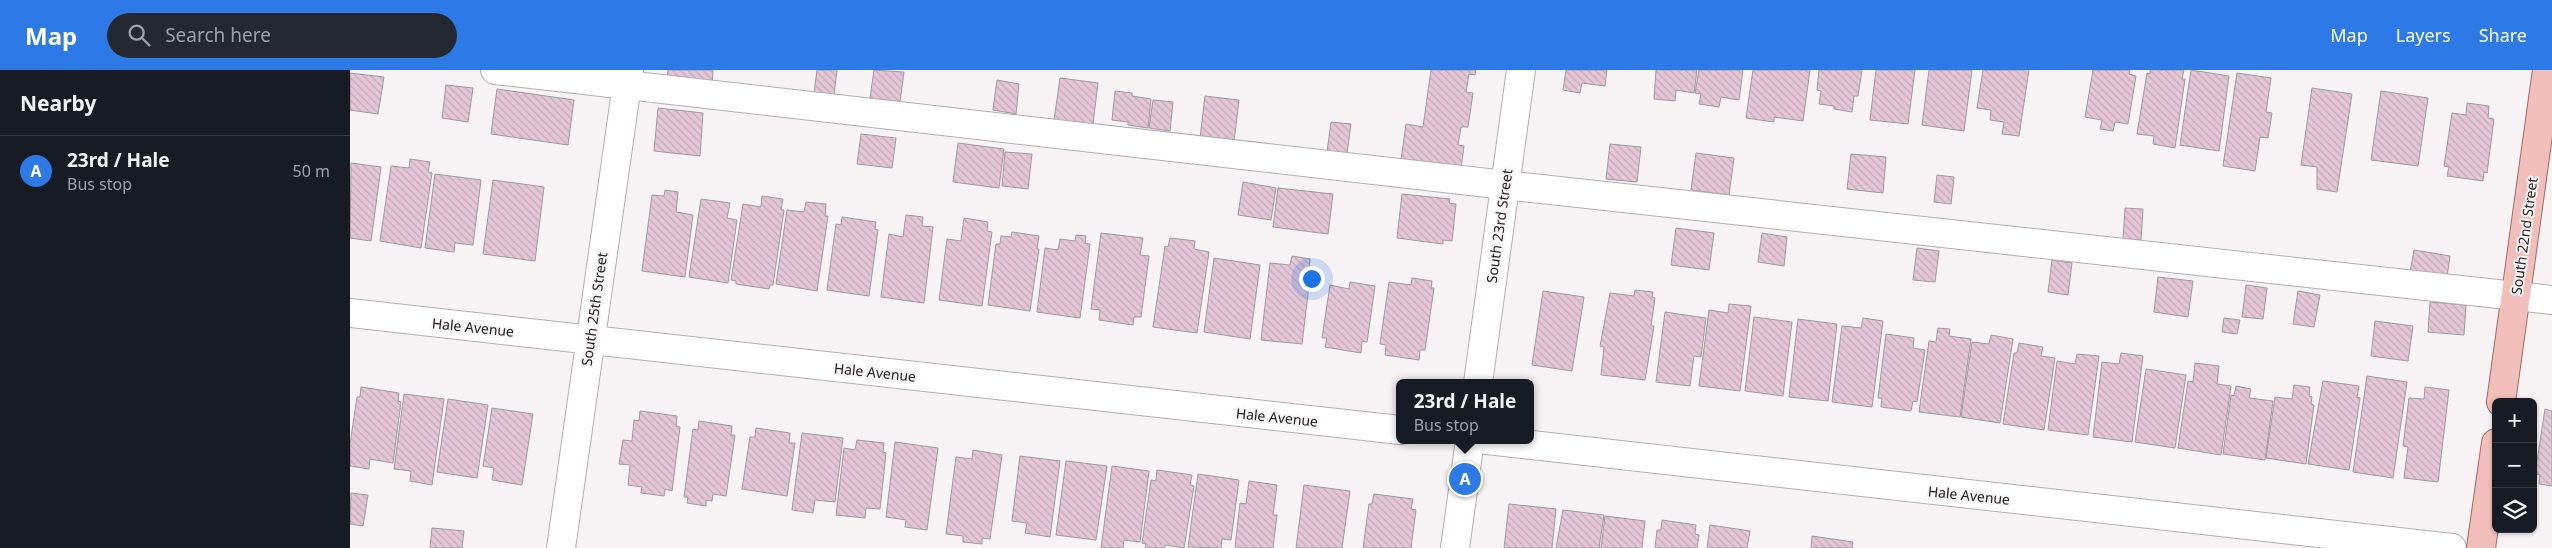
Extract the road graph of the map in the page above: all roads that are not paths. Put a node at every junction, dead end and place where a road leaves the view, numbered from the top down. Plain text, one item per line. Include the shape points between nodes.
1 (495, 70) edge
2 (1521, 70) edge
3 (2547, 70) edge
4 (628, 78) edge
5 (1505, 185) junction
6 (2516, 296) junction
7 (2552, 300) edge
8 (350, 313) edge
9 (590, 340) junction
10 (1479, 379) edge
11 (2503, 398) edge
12 (1396, 430) edge
13 (1469, 444) edge
14 (1523, 444) edge
15 (2492, 471) edge
16 (561, 548) edge
17 (1455, 548) edge
18 (2452, 548) edge
19 (2481, 548) edge

1 - 4 street
2 - 5 street, South 23rd Street
3 - 6 main road, South 22nd Street
4 - 5 street
4 - 9 street, South 25th Street
5 - 6 street
5 - 10 street, South 23rd Street
6 - 7 street
6 - 11 main road, South 22nd Street
8 - 9 street, Hale Avenue
9 - 12 street, Hale Avenue
9 - 16 street, South 25th Street
13 - 17 street
14 - 18 street, Hale Avenue
15 - 19 main road

